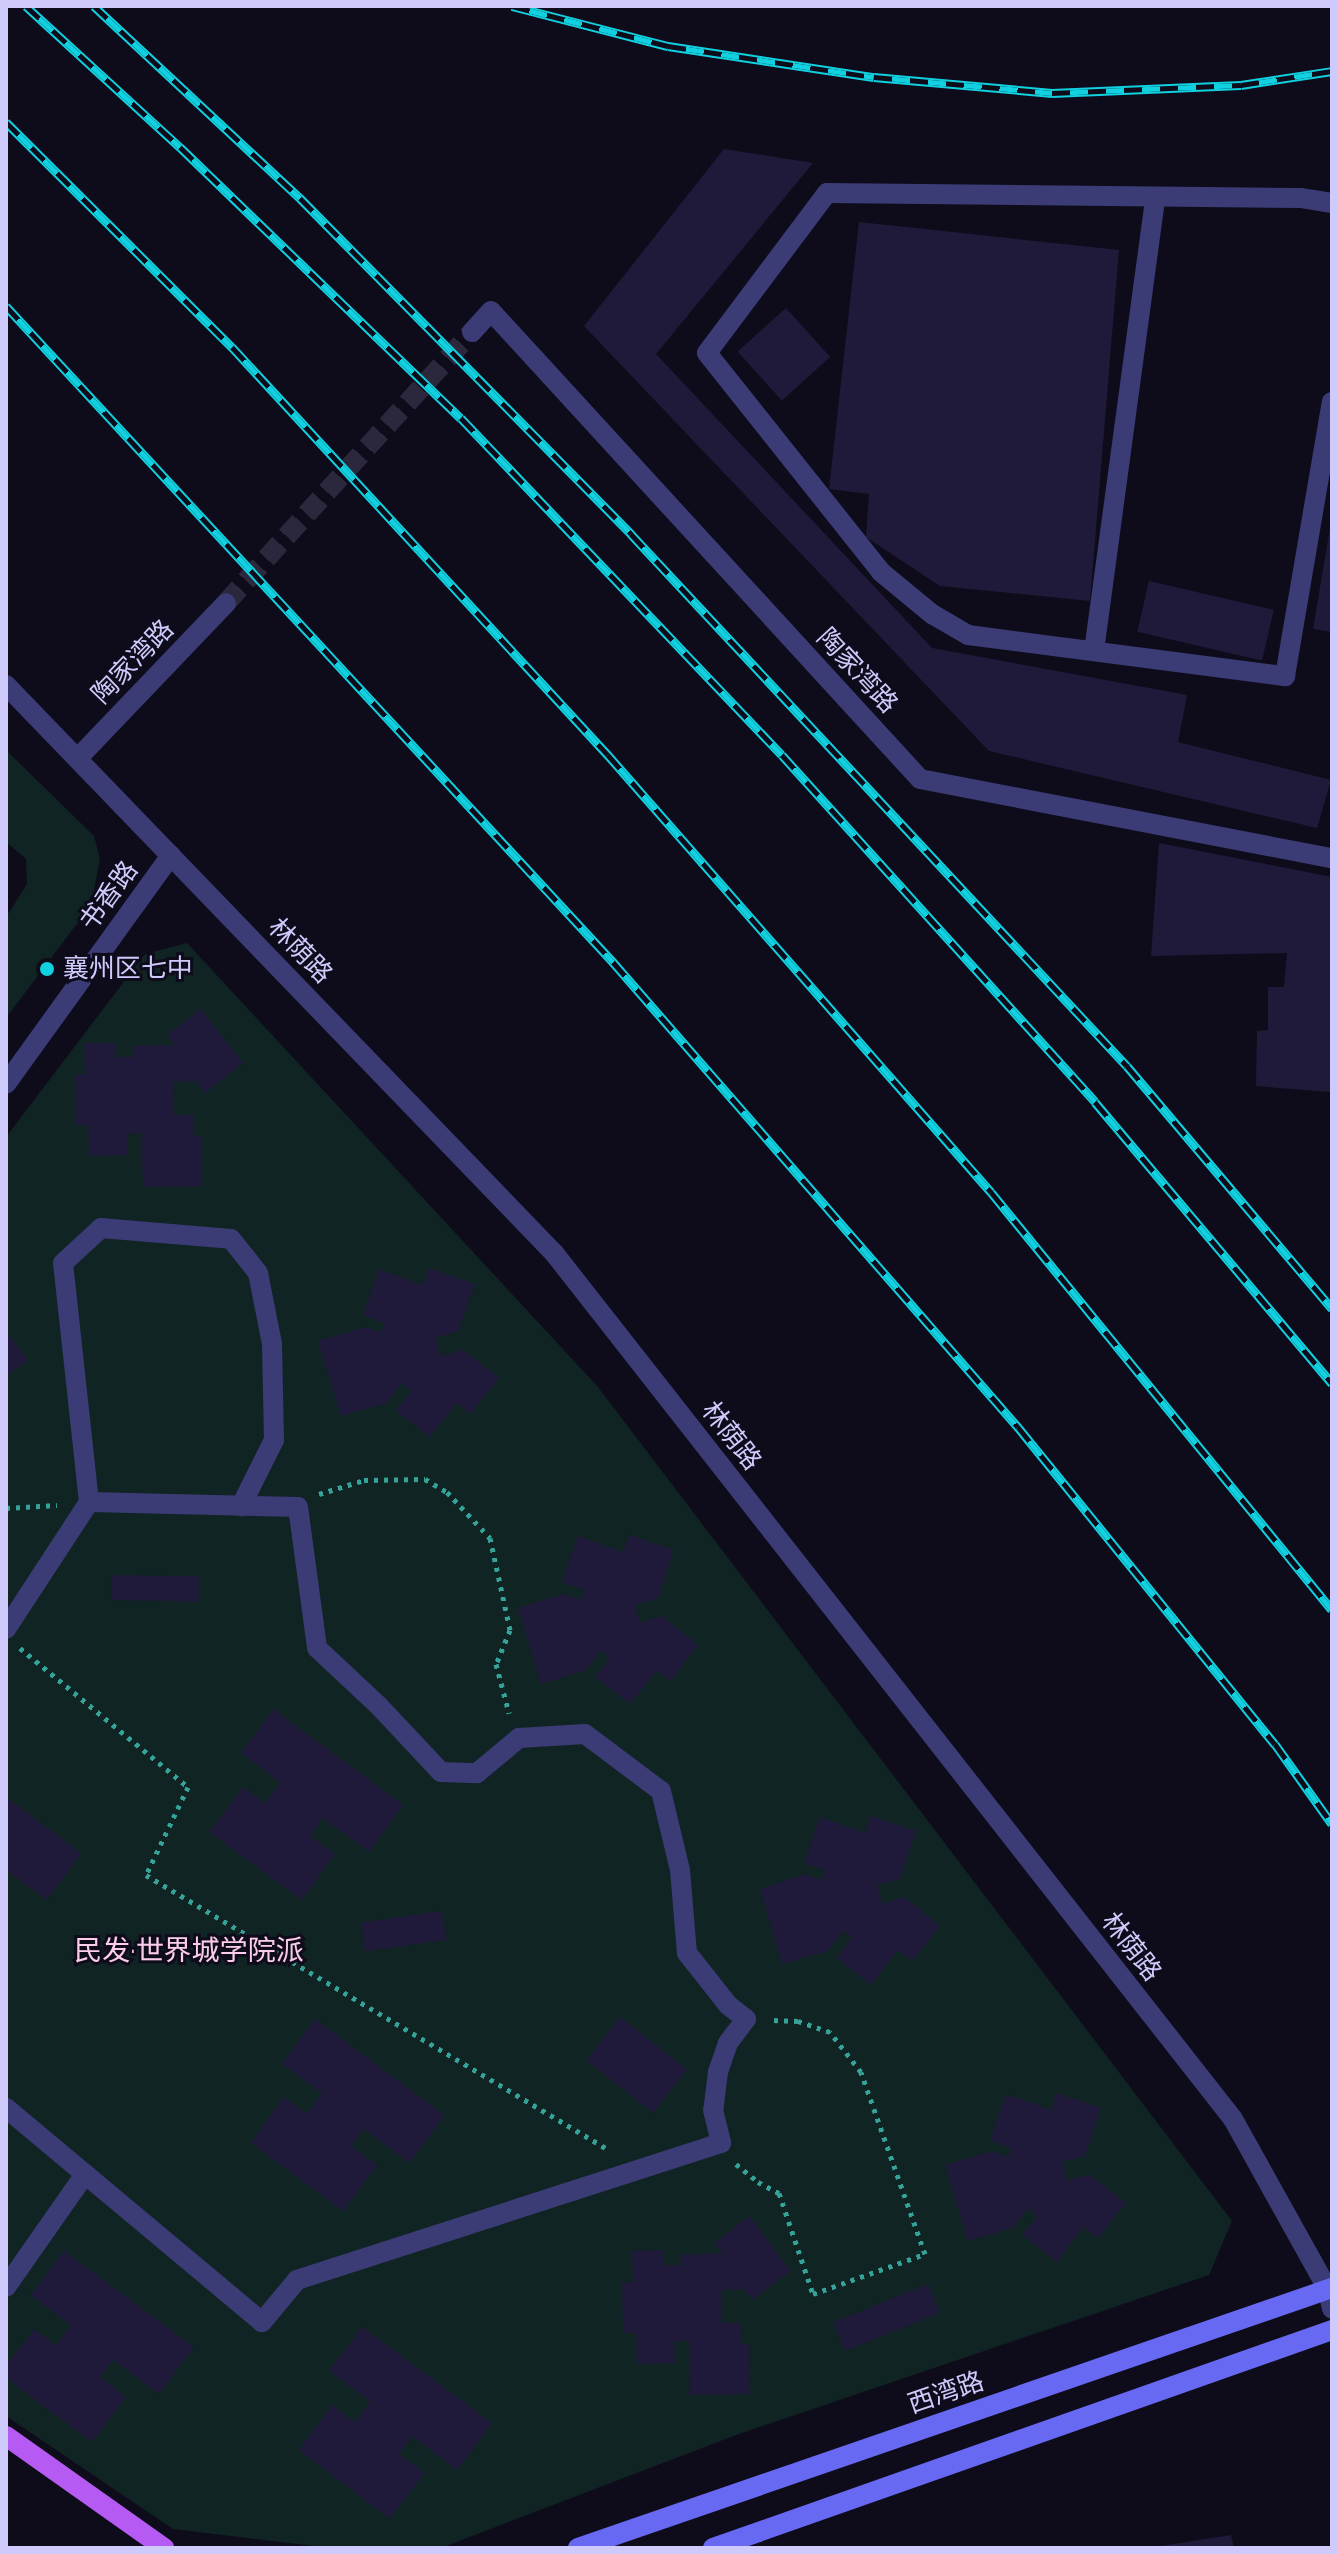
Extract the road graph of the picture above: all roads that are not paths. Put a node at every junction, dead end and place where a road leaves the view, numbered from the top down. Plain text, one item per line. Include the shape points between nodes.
1 (1155, 197) junction
2 (1332, 203) edge
3 (472, 332) tunnel mouth
4 (1332, 402) edge
5 (226, 603) tunnel mouth
6 (1094, 651) junction
7 (6, 685) edge
8 (78, 758) junction
9 (171, 855) junction
10 (1332, 858) edge
11 (6, 1084) edge
12 (89, 1502) junction
13 (241, 1506) junction
14 (12, 1637) edge
15 (6, 2108) edge
16 (85, 2174) junction
17 (6, 2287) edge
18 (1331, 2296) edge
19 (1332, 2330) edge
20 (6, 2436) edge
21 (164, 2548) edge
22 (578, 2548) edge
23 (713, 2548) edge

1 - 2 street
1 - 6 street
1 - 6 street via 827,193 707,353 881,572 932,614 968,635
3 - 10 street, 陶家湾路 via 491,311 920,779
4 - 6 street via 1285,676
5 - 8 street, 陶家湾路
7 - 8 street, 林荫路
8 - 9 street, 林荫路
9 - 11 street, 书香路
9 - 18 street, 林荫路 via 564,1265 1233,2119
12 - 13 street
12 - 13 street via 63,1263 101,1228 231,1239 258,1273 272,1344 274,1440
12 - 14 street
13 - 16 street via 298,1507 317,1648 441,1772 477,1773 519,1738 585,1734 661,1791 680,1870 687,1953 728,2005 746,2019 728,2043 718,2072 713,2110 721,2143 297,2280 262,2322
15 - 16 street
16 - 17 street
18 - 22 main road, 西湾路
19 - 23 main road
20 - 21 main road

